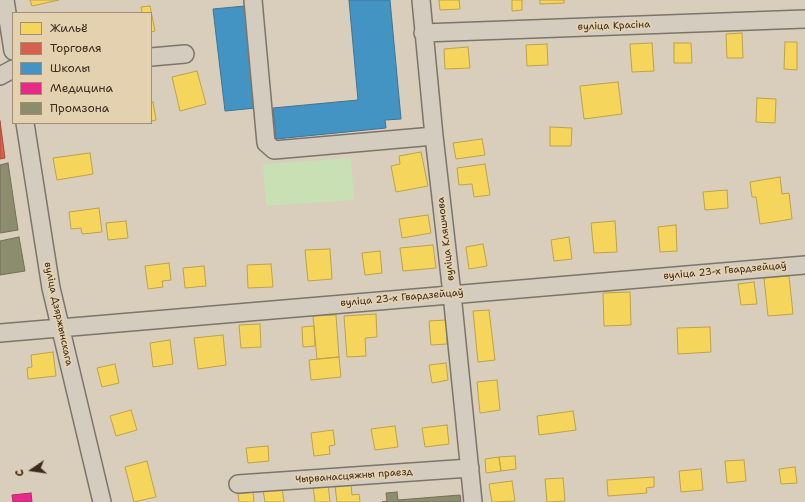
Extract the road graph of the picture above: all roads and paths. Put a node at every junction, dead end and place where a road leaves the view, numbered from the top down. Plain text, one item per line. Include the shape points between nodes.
1 (5, 0) edge
2 (253, 0) edge
3 (421, 0) edge
4 (805, 20) edge
5 (423, 33) junction
6 (12, 45) edge
7 (185, 54) dead end
8 (152, 57) edge
9 (12, 70) edge
10 (0, 76) edge
11 (24, 124) edge
12 (434, 136) junction
13 (805, 265) edge
14 (452, 294) junction
15 (60, 327) junction
16 (0, 333) edge
17 (470, 468) junction
18 (238, 484) dead end
19 (102, 502) edge
20 (473, 502) edge

1 - 6 street
2 - 12 street via 266,143 274,150
3 - 5 street, вуліца Кляшчова
4 - 5 street, вуліца Красіна
5 - 12 street, вуліца Кляшчова
7 - 8 street
9 - 10 street
11 - 15 street, вуліца Дзяржынскага via 51,288
12 - 14 street, вуліца Кляшчова
13 - 14 street, вуліца 23-х Гвардзейцаў
14 - 15 street, вуліца 23-х Гвардзейцаў
14 - 17 street, вуліца Кляшчова
15 - 16 street, вуліца 23-х Гвардзейцаў
15 - 19 street, вуліца Дзяржынскага
17 - 18 street, Чырванасцяжны праезд
17 - 20 street, вуліца Кляшчова

